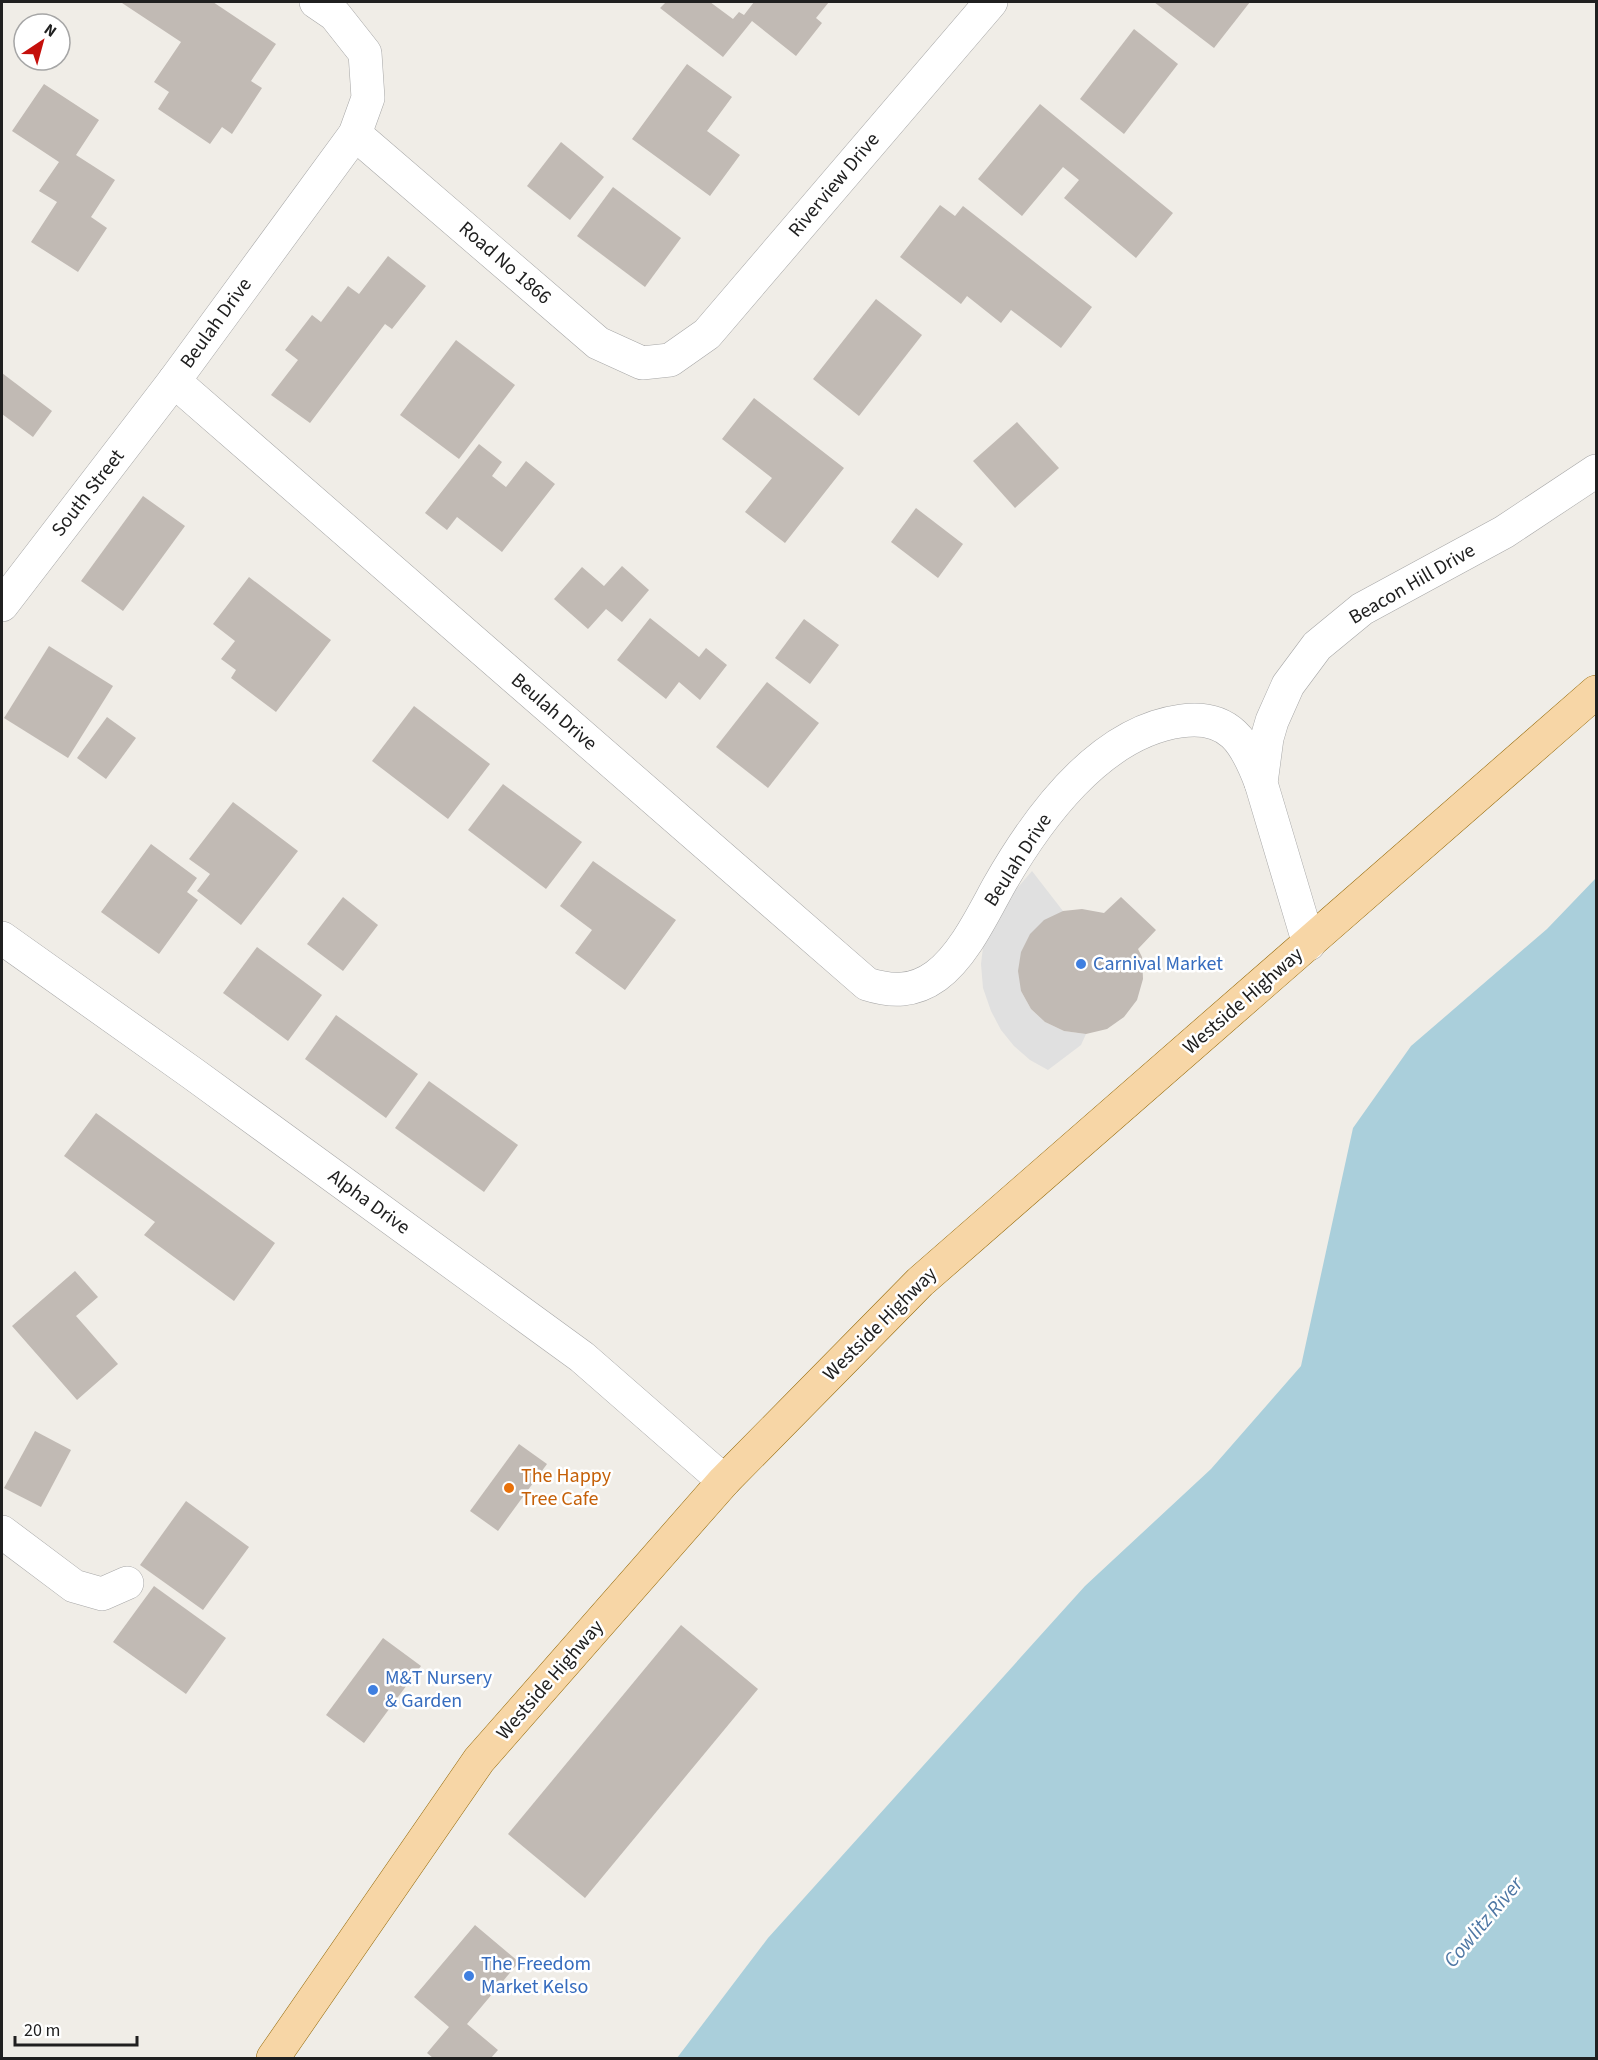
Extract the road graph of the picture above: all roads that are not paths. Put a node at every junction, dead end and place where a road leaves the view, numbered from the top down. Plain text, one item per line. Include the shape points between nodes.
1 (316, 2) edge
2 (991, 2) edge
3 (355, 134) junction
4 (670, 360) joint
5 (174, 381) junction
6 (1596, 471) edge
7 (2, 605) edge
8 (1596, 692) edge
9 (1261, 783) junction
10 (2, 938) edge
11 (1309, 944) junction
12 (724, 1481) junction
13 (2, 1532) edge
14 (126, 1583) dead end
15 (273, 2058) edge

1 - 3 street, Beulah Drive via 335,15 365,53 368,98
2 - 4 street, Riverview Drive via 707,333
3 - 4 street, Road No 1866 via 598,343 642,363
3 - 5 street, Beulah Drive
5 - 7 street, South Street
5 - 9 street, Beulah Drive via 867,984 884,990 902,990 937,975 973,932 1034,831 1066,791 1118,744 1168,723 1215,723 1240,740
6 - 9 street, Beacon Hill Drive via 1504,532 1362,609 1317,646 1288,685 1272,721
8 - 11 main road, Westside Highway
9 - 11 street, Beacon Hill Drive
10 - 12 street, Alpha Drive via 582,1357
11 - 12 main road, Westside Highway via 920,1282
12 - 15 main road, Westside Highway via 479,1760
13 - 14 street via 74,1586 102,1594

